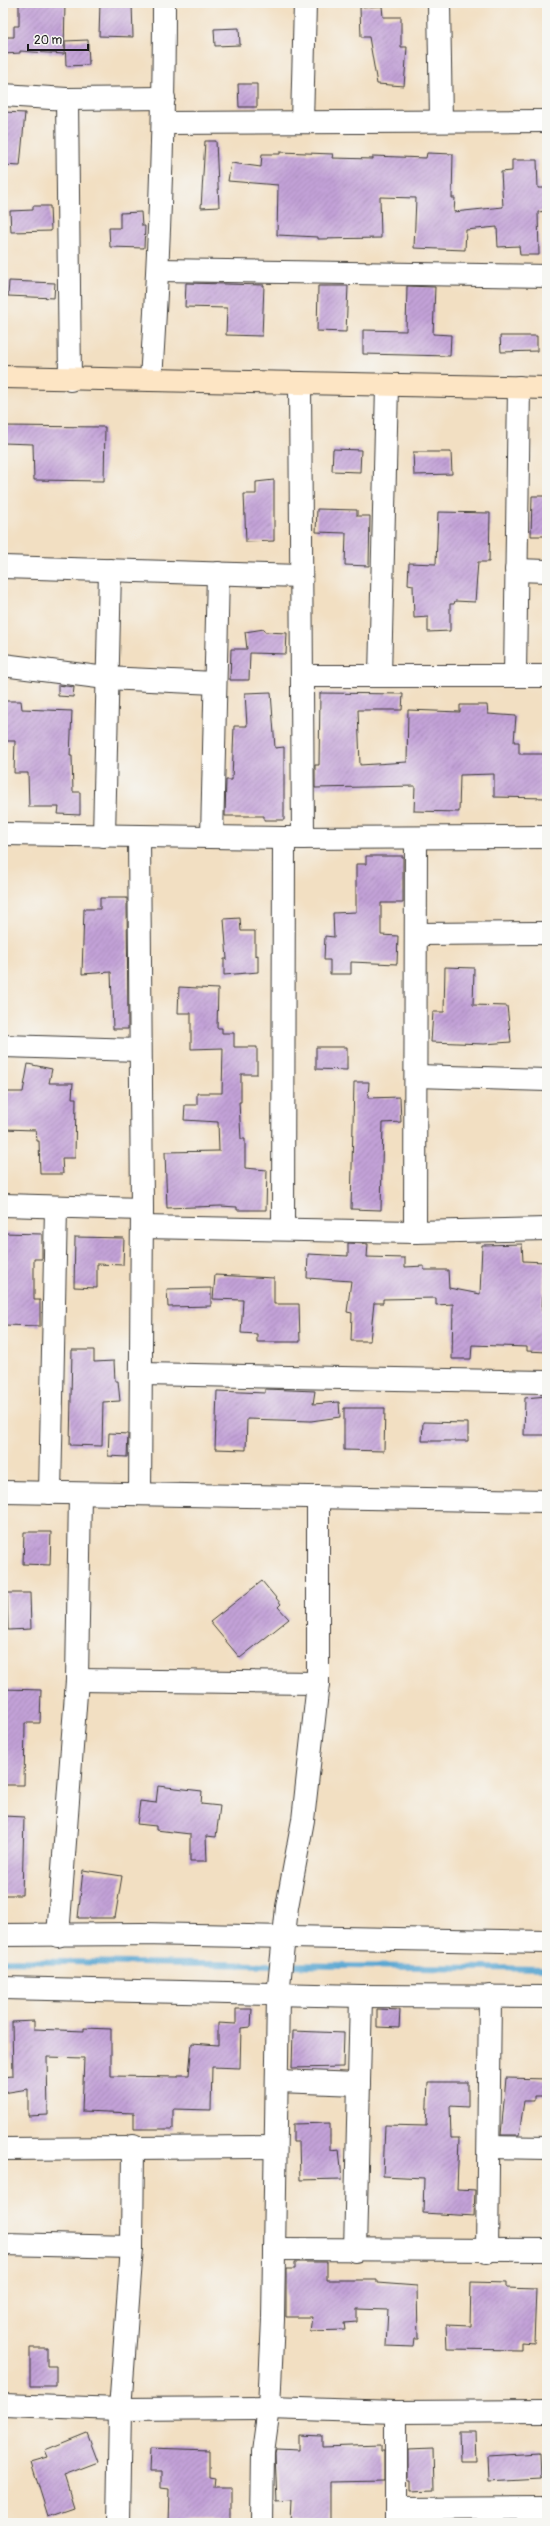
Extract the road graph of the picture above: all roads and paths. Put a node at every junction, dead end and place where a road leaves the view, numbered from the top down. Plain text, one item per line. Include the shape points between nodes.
1 (164, 3) edge
2 (304, 3) edge
3 (439, 3) edge
4 (3, 95) edge
5 (164, 98) junction
6 (67, 99) junction
7 (441, 121) junction
8 (302, 122) junction
9 (547, 122) edge
10 (163, 123) junction
11 (158, 270) junction
12 (547, 276) edge
13 (3, 377) edge
14 (70, 380) junction
15 (151, 380) junction
16 (300, 383) junction
17 (387, 386) junction
18 (519, 387) junction
19 (547, 388) edge
20 (3, 567) edge
21 (110, 570) junction
22 (516, 570) junction
23 (547, 571) edge
24 (218, 573) junction
25 (302, 576) junction
26 (3, 665) edge
27 (302, 676) junction
28 (380, 676) junction
29 (515, 676) junction
30 (547, 676) edge
31 (106, 678) junction
32 (215, 683) junction
33 (3, 834) edge
34 (104, 836) junction
35 (139, 837) junction
36 (212, 837) junction
37 (547, 837) edge
38 (293, 838) junction
39 (416, 838) junction
40 (547, 933) edge
41 (416, 934) junction
42 (3, 1046) edge
43 (139, 1050) junction
44 (417, 1076) junction
45 (547, 1080) edge
46 (3, 1205) edge
47 (56, 1208) junction
48 (142, 1218) junction
49 (283, 1228) junction
50 (547, 1229) edge
51 (415, 1232) junction
52 (142, 1374) junction
53 (547, 1382) edge
54 (3, 1492) edge
55 (50, 1493) junction
56 (80, 1494) junction
57 (140, 1494) junction
58 (318, 1497) junction
59 (547, 1501) edge
60 (77, 1680) junction
61 (318, 1683) junction
62 (3, 1935) edge
63 (58, 1936) junction
64 (283, 1938) junction
65 (547, 1942) edge
66 (3, 1988) edge
67 (278, 1995) junction
68 (362, 1996) junction
69 (490, 1996) junction
70 (547, 1997) edge
71 (276, 2081) junction
72 (359, 2084) junction
73 (133, 2146) junction
74 (275, 2147) junction
75 (489, 2147) junction
76 (547, 2148) edge
77 (3, 2149) edge
78 (3, 2244) edge
79 (132, 2247) junction
80 (274, 2249) junction
81 (547, 2250) edge
82 (355, 2251) junction
83 (487, 2252) junction
84 (3, 2405) edge
85 (269, 2408) junction
86 (120, 2409) junction
87 (547, 2411) edge
88 (396, 2412) junction
89 (547, 2508) edge
90 (396, 2516) edge
91 (118, 2523) edge
92 (262, 2523) edge

1 - 5 street
2 - 8 street
3 - 7 street
4 - 6 street
5 - 6 street
5 - 10 street
6 - 14 street
7 - 8 street
7 - 9 street
8 - 10 street
10 - 11 street
11 - 12 street
11 - 15 street
13 - 14 street
14 - 15 street
15 - 16 street
16 - 17 street
16 - 25 street
17 - 18 street
17 - 28 street
18 - 19 street
18 - 22 street
20 - 21 street
21 - 24 street
21 - 31 street
22 - 23 street
22 - 29 street
24 - 25 street
24 - 32 street
25 - 27 street
26 - 31 street
27 - 28 street
27 - 38 street
28 - 29 street
29 - 30 street
31 - 32 street
31 - 34 street
32 - 36 street
33 - 34 street
34 - 35 street
35 - 36 street
35 - 43 street
36 - 38 street
37 - 39 street
38 - 39 street
38 - 49 street
39 - 41 street
40 - 41 street
41 - 44 street
42 - 43 street
43 - 48 street
44 - 45 street
44 - 51 street
46 - 47 street
47 - 48 street
47 - 55 street
48 - 49 street
48 - 52 street
49 - 51 street
50 - 51 street
52 - 53 street
52 - 57 street
54 - 55 street
55 - 56 street
56 - 57 street
56 - 60 street
57 - 58 street
58 - 59 street
58 - 61 street
60 - 61 street
60 - 63 street
61 - 64 street via 303,1820
62 - 63 street
63 - 64 street via 140,1934
64 - 65 street
64 - 67 street
66 - 67 street
67 - 68 street
67 - 71 street
68 - 69 street
68 - 72 street
69 - 70 street
69 - 75 street
71 - 72 street
71 - 74 street
72 - 82 street
73 - 74 street
73 - 77 street
73 - 79 street
74 - 80 street
75 - 76 street
75 - 83 street
78 - 79 street
79 - 86 street
80 - 82 street
80 - 85 street
81 - 83 street
82 - 83 street
84 - 86 street
85 - 86 street
85 - 88 street
85 - 92 street via 264,2452
86 - 91 street
87 - 88 street
88 - 90 street
89 - 90 street

